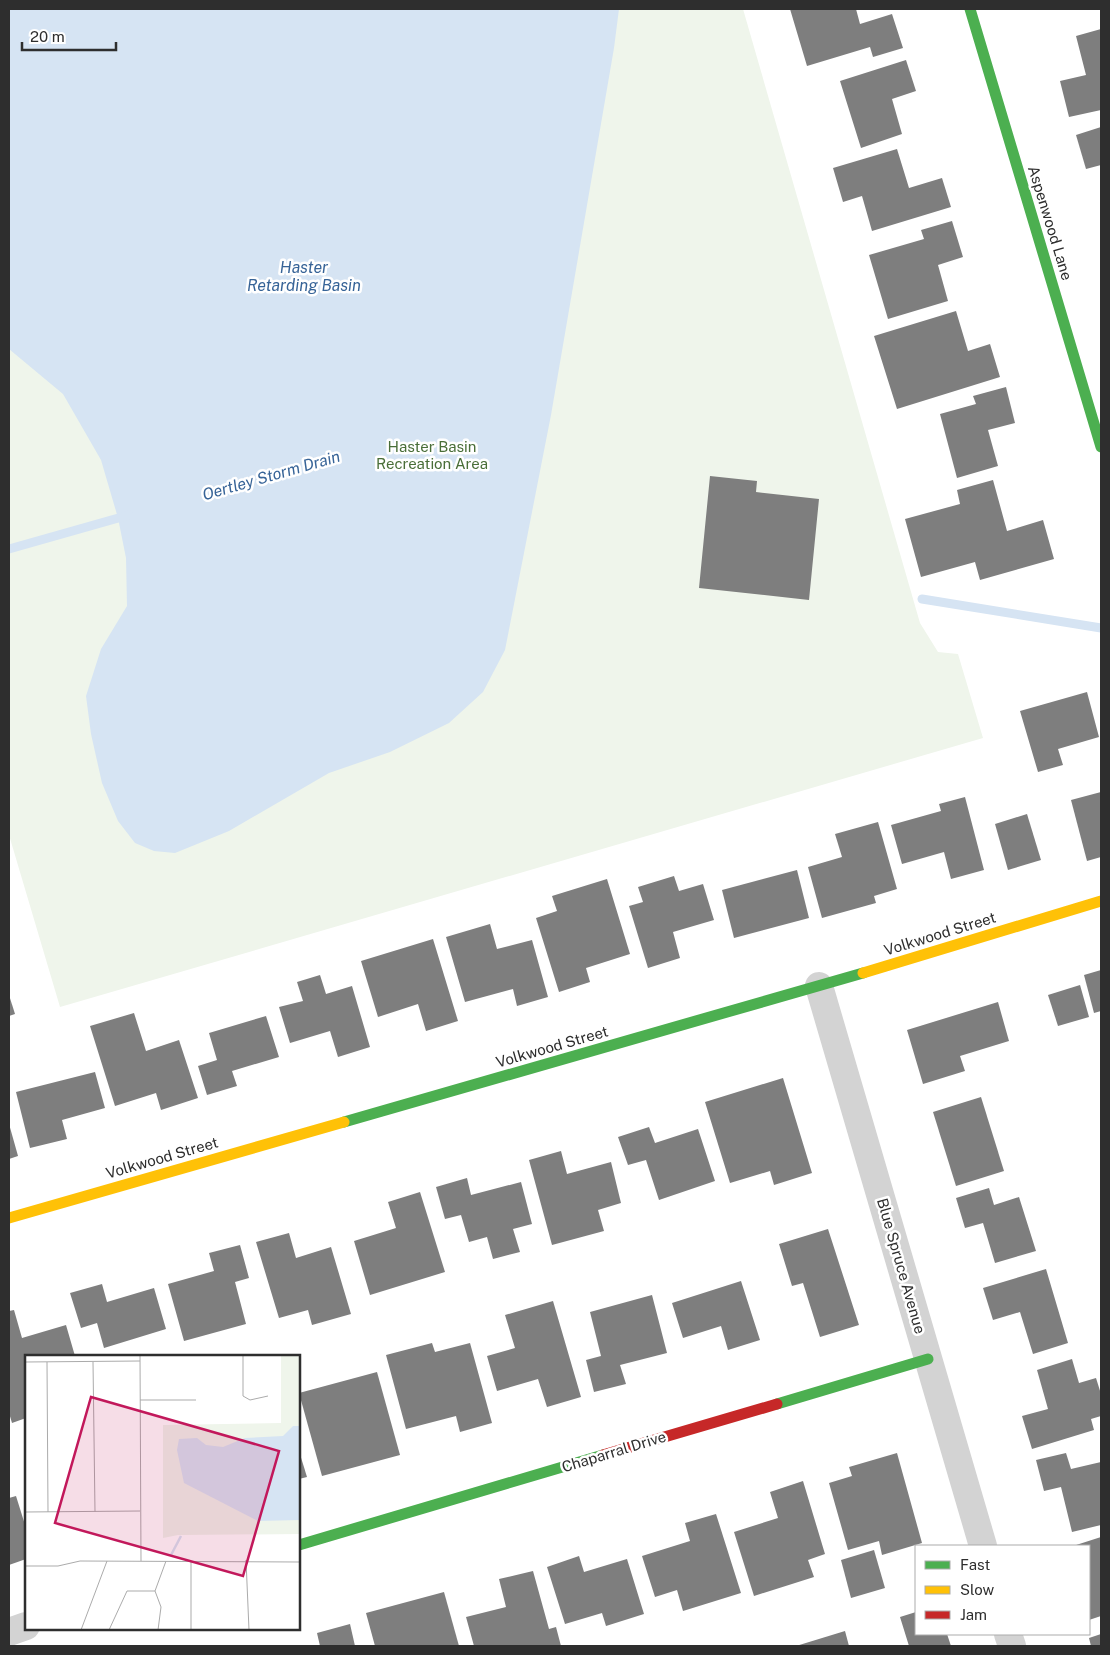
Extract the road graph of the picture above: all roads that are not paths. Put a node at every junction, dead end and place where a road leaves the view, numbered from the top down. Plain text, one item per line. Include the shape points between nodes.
1 (970, 9) edge
2 (1101, 447) edge
3 (1101, 901) edge
4 (819, 986) junction
5 (9, 1218) edge
6 (928, 1359) junction
7 (983, 1545) edge
8 (300, 1546) edge
9 (25, 1626) edge
10 (9, 1632) edge

1 - 2 street, Aspenwood Lane
3 - 4 street, Volkwood Street
4 - 5 street, Volkwood Street
4 - 6 street, Blue Spruce Avenue
6 - 7 street, Blue Spruce Avenue
6 - 8 street, Chaparral Drive
9 - 10 street

